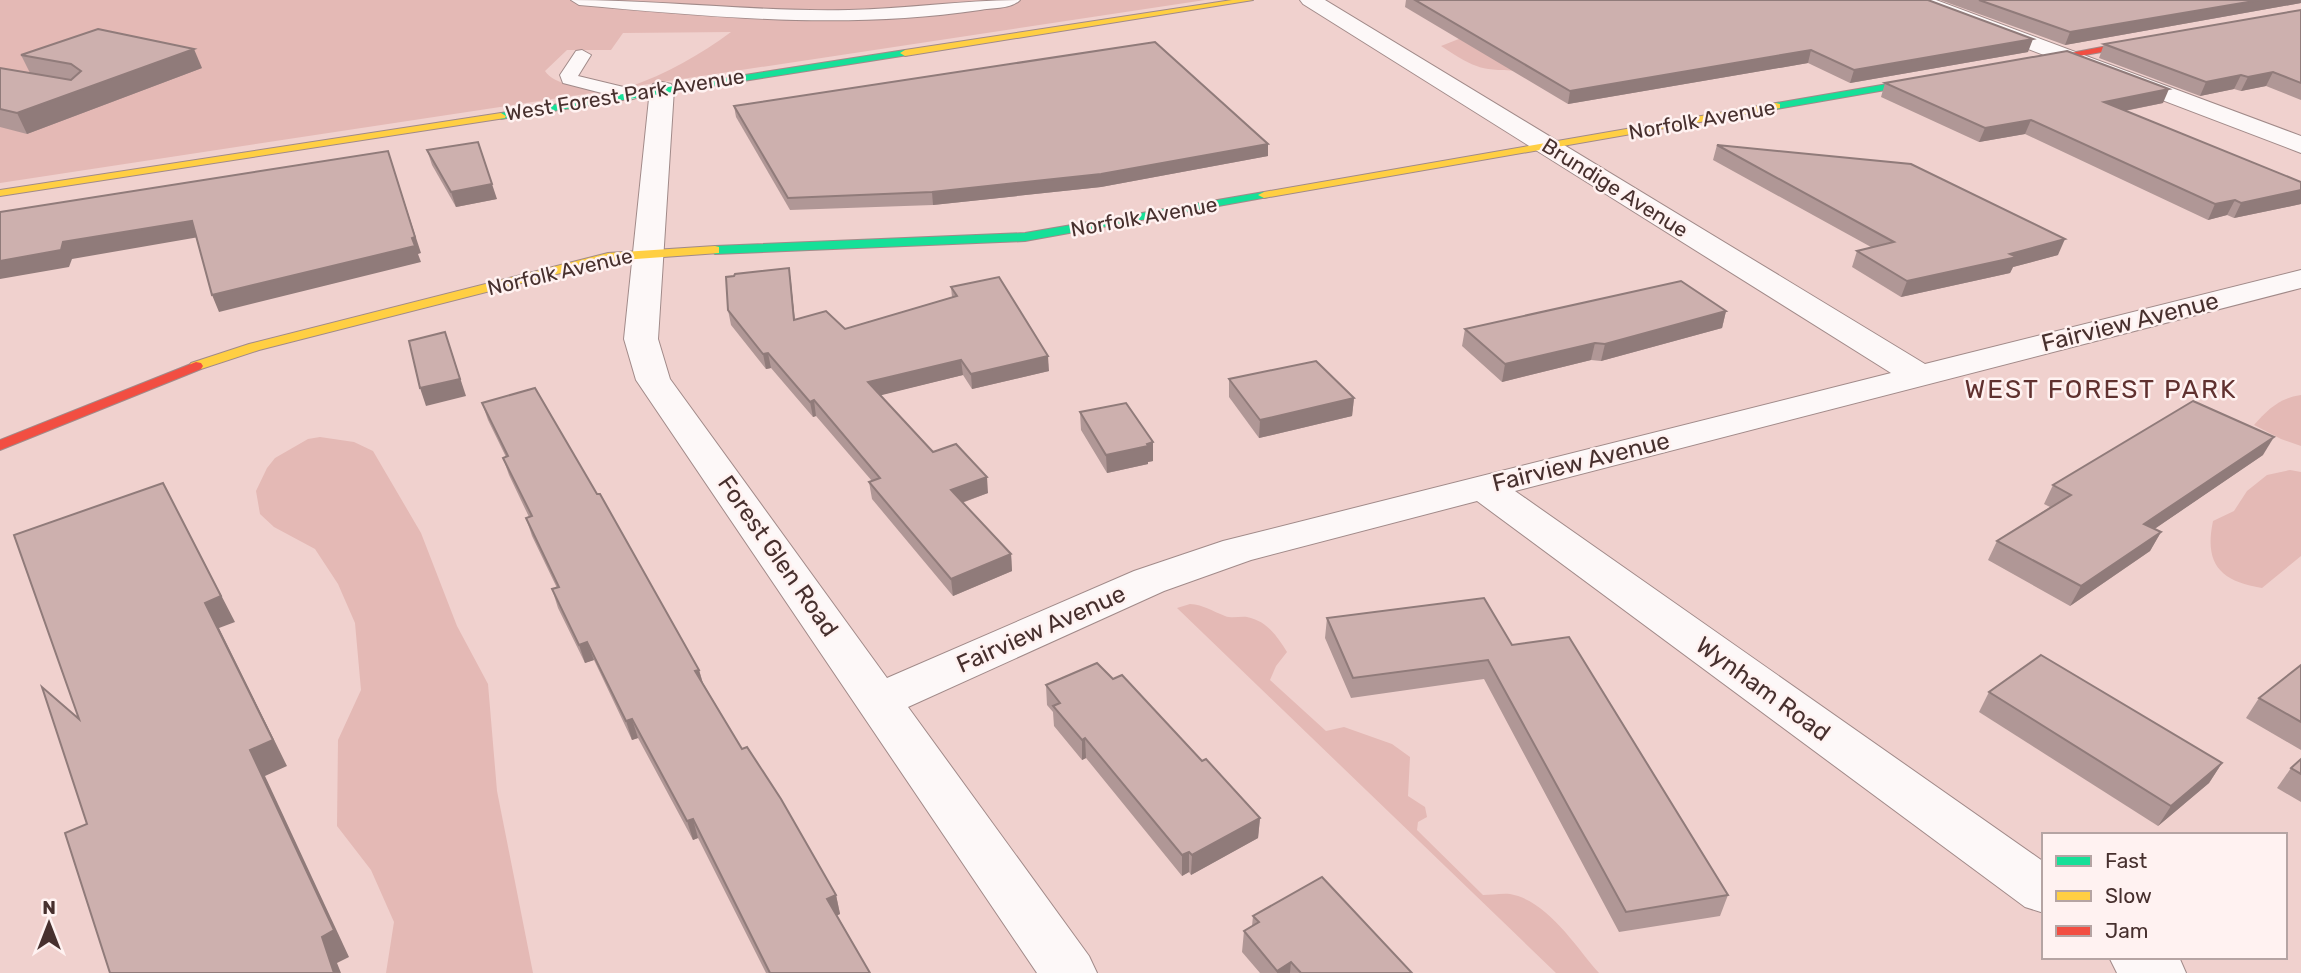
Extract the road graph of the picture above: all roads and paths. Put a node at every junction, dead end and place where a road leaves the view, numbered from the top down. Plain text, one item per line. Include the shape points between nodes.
1 (579, 0) edge
2 (1012, 0) edge
3 (1249, 0) edge
4 (1310, 0) edge
5 (1917, 0) edge
6 (2171, 37) edge
7 (582, 55) dead end
8 (2065, 56) junction
9 (2011, 65) edge
10 (1957, 75) edge
11 (662, 89) junction
12 (629, 94) junction
13 (2301, 145) edge
14 (1549, 146) junction
15 (0, 193) edge
16 (650, 253) junction
17 (2301, 279) edge
18 (1920, 376) junction
19 (0, 445) edge
20 (1483, 487) junction
21 (880, 700) junction
22 (2042, 890) edge
23 (2140, 959) edge
24 (1069, 973) edge
25 (2158, 973) edge

1 - 2 lane via 850,17
3 - 11 street, West Forest Park Avenue
4 - 14 street, Brundige Avenue
5 - 8 street
6 - 8 street
7 - 12 lane via 570,79
8 - 9 street
8 - 13 street
10 - 14 street, Norfolk Avenue
11 - 12 street, West Forest Park Avenue
11 - 16 street, Forest Glen Road
12 - 15 street, West Forest Park Avenue
14 - 16 street, Norfolk Avenue via 1025,237
14 - 18 street, Brundige Avenue
16 - 19 street, Norfolk Avenue via 608,257 254,347 189,368
16 - 21 street, Forest Glen Road via 641,339 653,380
17 - 18 street, Fairview Avenue
18 - 20 street, Fairview Avenue
20 - 21 street, Fairview Avenue via 1225,554 1149,581
20 - 22 street, Wynham Road
21 - 24 street, Forest Glen Road
23 - 25 street

